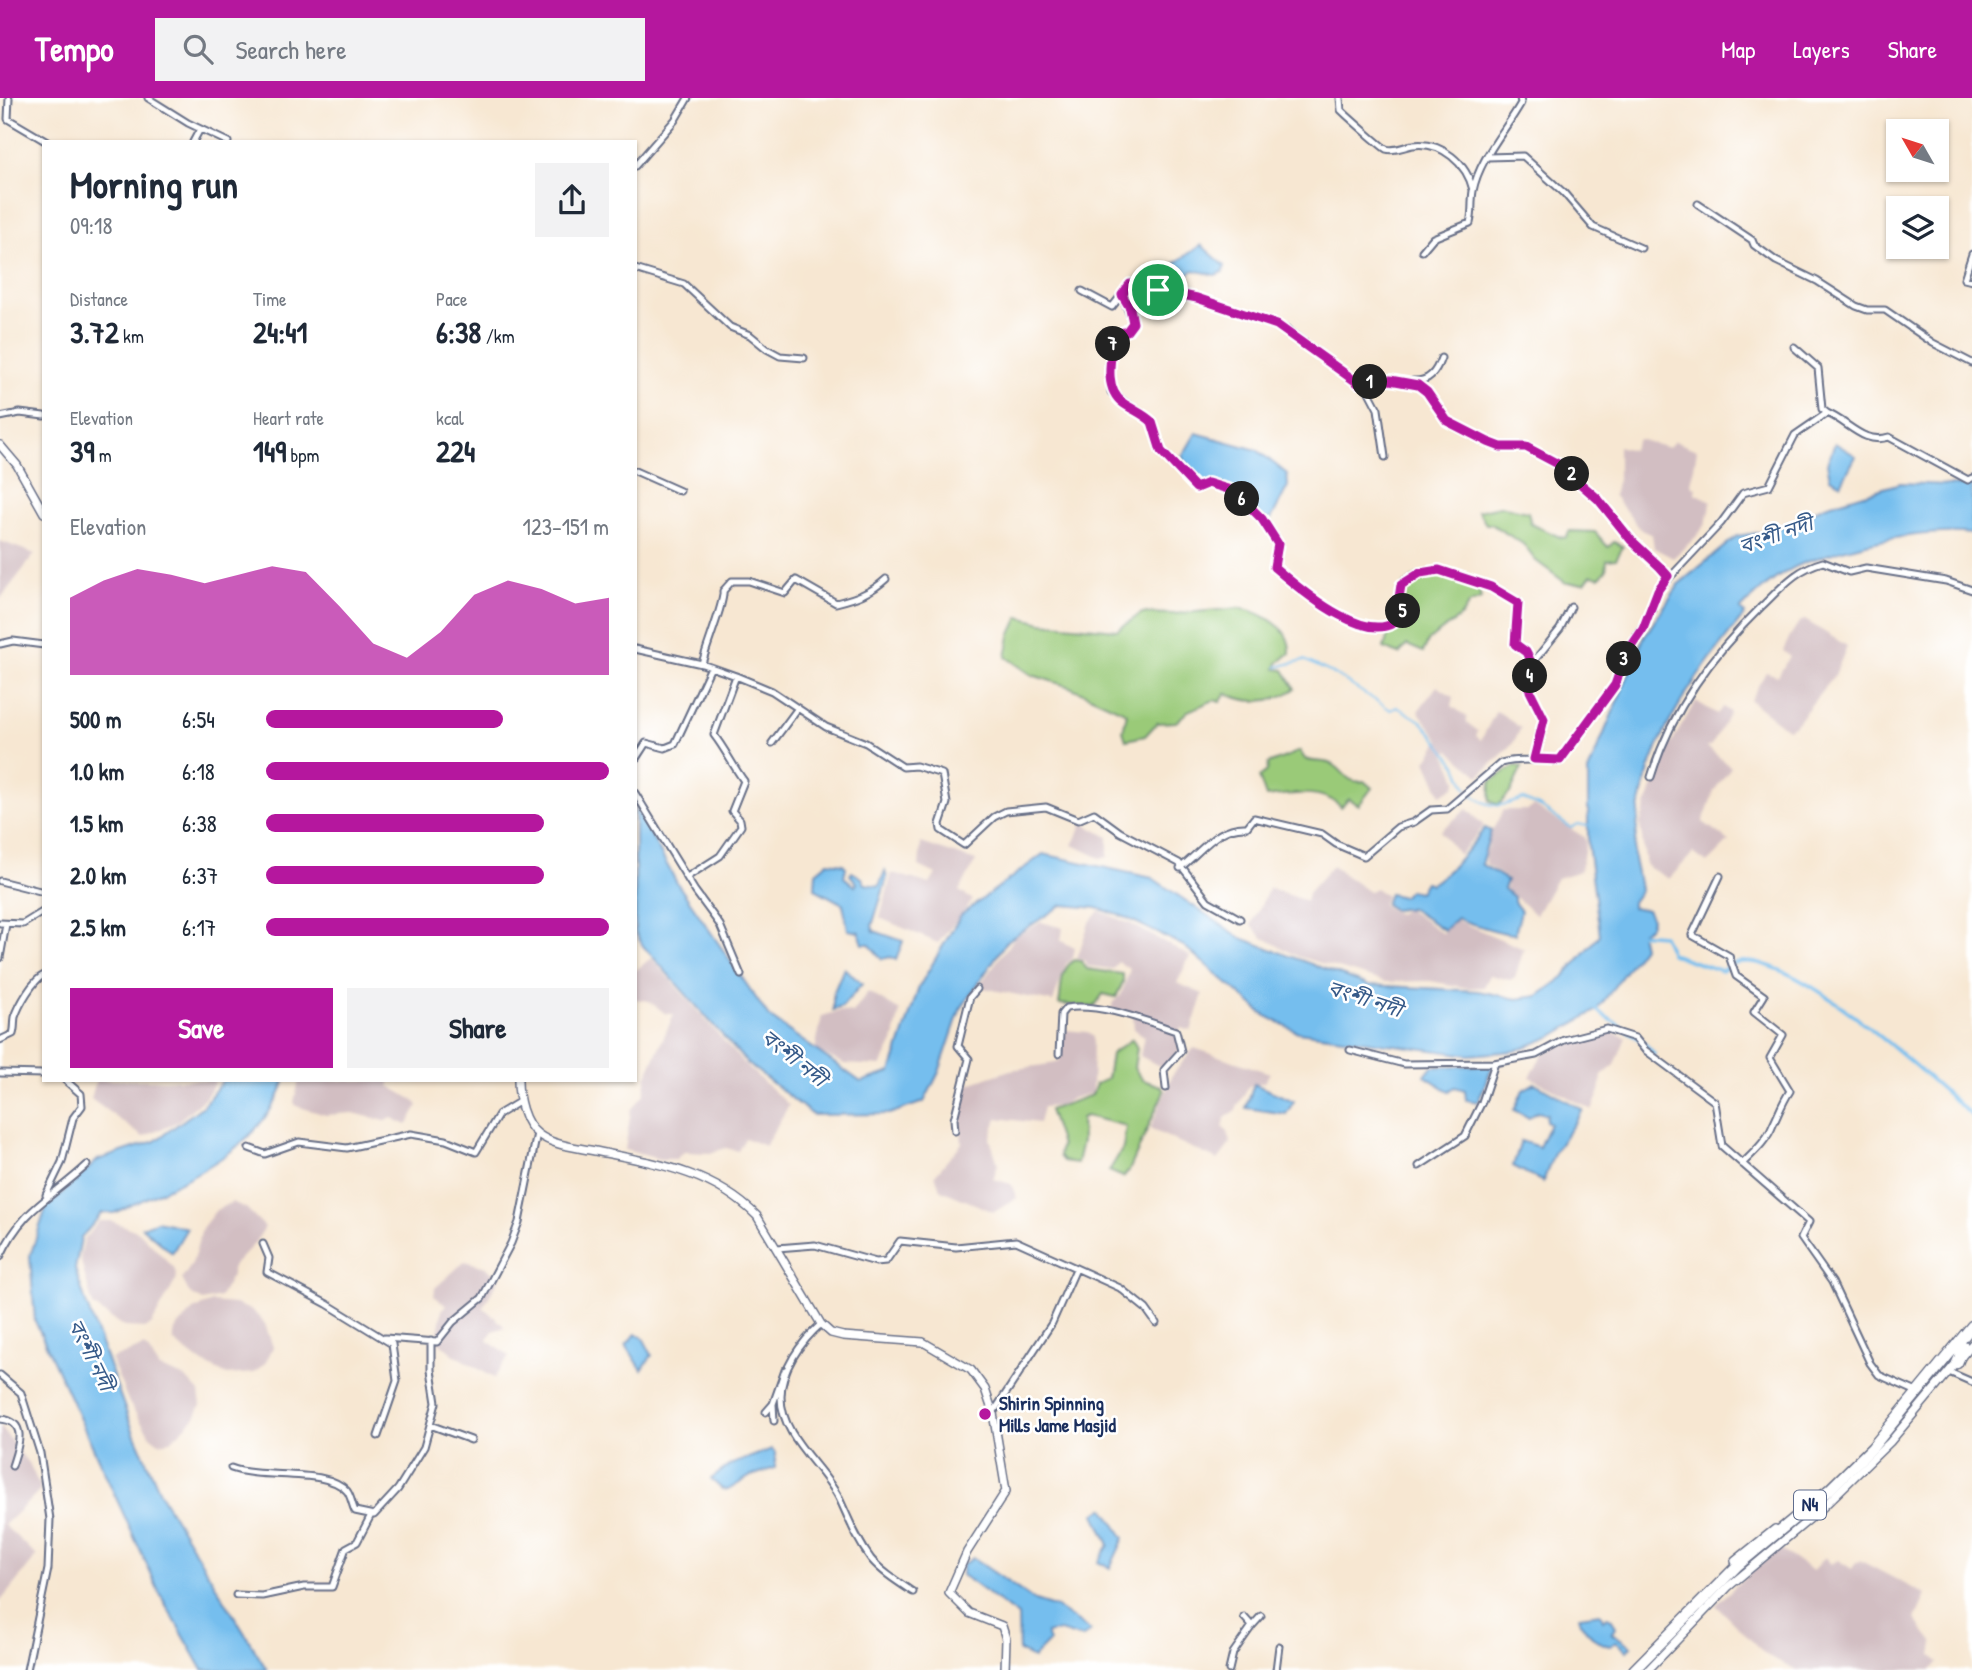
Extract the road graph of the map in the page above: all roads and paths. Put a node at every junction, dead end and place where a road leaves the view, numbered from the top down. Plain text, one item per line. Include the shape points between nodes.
1 (9, 98) edge
2 (148, 98) edge
3 (688, 98) edge
4 (1340, 98) edge
5 (1520, 98) edge
6 (0, 118) edge
7 (8, 119) junction
8 (200, 129) junction
9 (44, 140) edge
10 (194, 140) edge
11 (224, 140) edge
12 (1488, 158) junction
13 (637, 164) edge
14 (1473, 191) junction
15 (1698, 204) dead end
16 (1641, 248) dead end
17 (1422, 251) dead end
18 (1972, 254) edge
19 (637, 270) edge
20 (1972, 281) edge
21 (1082, 291) dead end
22 (1122, 295) junction
23 (1794, 347) dead end
24 (804, 358) dead end
25 (1441, 358) dead end
26 (1972, 363) edge
27 (1407, 381) junction
28 (1358, 383) junction
29 (1827, 413) junction
30 (42, 416) edge
31 (0, 417) edge
32 (0, 445) edge
33 (1385, 457) dead end
34 (637, 472) edge
35 (1972, 478) edge
36 (680, 491) dead end
37 (42, 509) edge
38 (1668, 576) junction
39 (886, 579) dead end
40 (1972, 590) edge
41 (1572, 607) dead end
42 (0, 644) edge
43 (42, 645) edge
44 (637, 649) edge
45 (702, 664) junction
46 (1530, 666) junction
47 (711, 667) junction
48 (736, 676) junction
49 (798, 708) junction
50 (772, 743) dead end
51 (637, 757) edge
52 (1534, 759) junction
53 (1651, 777) dead end
54 (637, 796) edge
55 (1180, 868) junction
56 (1720, 876) dead end
57 (687, 877) junction
58 (0, 881) edge
59 (42, 892) edge
60 (42, 912) edge
61 (1240, 919) dead end
62 (3, 923) edge
63 (0, 958) edge
64 (741, 975) dead end
65 (42, 976) edge
66 (977, 989) dead end
67 (0, 1040) edge
68 (1350, 1050) dead end
69 (1059, 1054) dead end
70 (1495, 1063) junction
71 (0, 1073) edge
72 (42, 1074) edge
73 (67, 1082) edge
74 (517, 1082) edge
75 (1166, 1088) dead end
76 (519, 1102) junction
77 (955, 1131) dead end
78 (537, 1133) junction
79 (249, 1148) dead end
80 (1742, 1164) junction
81 (87, 1165) dead end
82 (1419, 1166) dead end
83 (46, 1195) junction
84 (263, 1244) dead end
85 (777, 1248) junction
86 (0, 1256) edge
87 (1076, 1269) junction
88 (819, 1321) junction
89 (1972, 1321) edge
90 (1156, 1324) dead end
91 (1972, 1326) edge
92 (1972, 1335) edge
93 (386, 1338) junction
94 (431, 1341) junction
95 (1968, 1345) edge
96 (1957, 1363) joint
97 (787, 1368) junction
98 (1950, 1372) junction
99 (0, 1375) edge
100 (1972, 1382) edge
101 (1918, 1392) junction
102 (773, 1404) junction
103 (766, 1412) dead end
104 (993, 1413) junction
105 (0, 1419) edge
106 (774, 1421) dead end
107 (430, 1425) junction
108 (378, 1436) dead end
109 (471, 1440) dead end
110 (1888, 1441) junction
111 (12, 1466) dead end
112 (231, 1468) dead end
113 (1835, 1487) junction
114 (371, 1516) junction
115 (913, 1592) dead end
116 (236, 1595) dead end
117 (1261, 1616) dead end
118 (1244, 1617) dead end
119 (1252, 1626) junction
120 (1676, 1639) junction
121 (1279, 1646) dead end
122 (27, 1670) edge
123 (1005, 1670) edge
124 (1229, 1670) edge
125 (1276, 1670) edge
126 (1632, 1670) edge
127 (1641, 1670) edge
128 (1648, 1670) edge

1 - 7 street
2 - 8 street
3 - 13 street
4 - 14 street via 1341,110 1384,148 1413,145 1451,155 1469,175
5 - 12 street
6 - 7 street
7 - 9 street
8 - 10 street
8 - 11 street
12 - 14 street
12 - 16 street via 1524,156 1593,227
14 - 17 street via 1470,223 1433,238
15 - 26 street via 1776,261 1856,306 1885,310
18 - 20 street via 1964,279
19 - 24 street via 684,284 730,327 780,356
21 - 22 street via 1112,307
22 - 28 street via 1130,284 1247,314 1286,329
22 - 46 street via 1133,323 1127,331 1114,335 1111,393 1152,422 1161,451 1196,488 1208,483 1234,491 1262,519 1278,544 1274,567 1336,614 1373,626 1400,617 1404,611 1401,585 1420,573 1439,570 1491,587 1518,603 1515,644 1526,652
23 - 29 street via 1818,368 1822,409
25 - 27 street via 1426,380
27 - 28 street
27 - 38 street via 1427,392 1447,421 1501,447 1526,447 1572,474
28 - 33 street via 1368,390 1378,409
29 - 35 street via 1858,434 1889,438 1954,474
29 - 38 street via 1795,435 1769,486 1743,493 1721,523
30 - 31 street via 20,412
32 - 37 main road
34 - 36 street
38 - 52 street via 1626,654 1615,685 1566,754 1559,761
39 - 45 street via 874,590 836,603 796,579 785,593 732,580 723,591 723,607 712,625
40 - 53 street via 1946,580 1866,568 1849,572 1823,562 1790,577 1713,658 1668,730
41 - 46 street
42 - 43 street
44 - 45 street
45 - 47 street
46 - 52 street via 1530,691 1544,719
47 - 48 street
47 - 51 street via 675,744 664,748 646,743
48 - 49 street
48 - 57 street via 714,735 744,781 732,811 741,826 720,856
49 - 50 street
49 - 55 street via 903,767 942,774 947,807 941,830 964,845 1003,811 1046,807 1078,820 1094,813 1180,863
52 - 55 street via 1501,763 1447,809 1431,810 1398,827 1364,856 1322,834 1254,818 1247,827 1232,826 1220,832
54 - 57 street
55 - 61 street via 1208,901
56 - 80 street via 1692,935 1729,956 1736,976 1763,996 1754,1012 1783,1035 1770,1058 1790,1091 1760,1146
57 - 64 street via 720,925
58 - 59 street
60 - 62 street via 23,924
62 - 63 street
65 - 67 street via 22,1003 13,1034
66 - 77 street via 970,997 958,1046 969,1059
68 - 70 street via 1404,1064
69 - 75 street via 1061,1014 1066,1008 1110,1011 1176,1031 1181,1051 1164,1070
70 - 80 street via 1536,1055 1597,1030 1626,1034 1715,1102 1718,1140
70 - 82 street via 1465,1136
71 - 72 street
73 - 83 street via 80,1094 82,1105 73,1118 62,1162
74 - 76 main road
76 - 78 main road
76 - 79 street via 499,1114 476,1152 433,1136 411,1135 347,1148 299,1142 265,1154
78 - 85 main road via 555,1143 671,1166 724,1188 757,1216
78 - 94 street via 511,1243 482,1298 453,1322 443,1338
80 - 101 street via 1808,1222 1801,1238 1832,1282 1879,1375
81 - 83 street
83 - 86 street via 11,1234
84 - 93 street via 269,1258 267,1272 375,1336
85 - 87 street via 815,1245 876,1262 886,1261 900,1241 956,1247 1007,1240
85 - 88 main road
87 - 90 street via 1119,1288 1146,1309
87 - 104 street via 1052,1323
88 - 97 street
88 - 104 main road via 831,1333 843,1336 911,1339 933,1348 971,1370
89 - 101 main road
91 - 101 highway, N4
92 - 95 highway, N4
93 - 94 street
93 - 108 street via 392,1344 397,1381
94 - 107 street via 430,1370 436,1393
95 - 96 highway
95 - 110 highway, N4
96 - 98 main road
97 - 102 street
97 - 115 street via 781,1396 792,1433 838,1496 852,1531 873,1561
98 - 100 street
98 - 110 main road
99 - 122 street via 21,1393 40,1453 50,1519 48,1569
101 - 113 highway, N4
102 - 103 street
102 - 106 street
104 - 123 main road via 1006,1491 967,1552 949,1593 969,1613 1002,1626
105 - 111 street via 12,1421 19,1429 21,1439
107 - 109 street
107 - 114 street via 424,1447 398,1489
110 - 113 highway, N4
112 - 114 street via 247,1474 331,1479 346,1491 355,1511
113 - 120 highway, N4 via 1739,1571
113 - 126 highway, N4 via 1737,1566
114 - 116 street via 357,1542 346,1548 332,1587
117 - 119 street
118 - 119 street
119 - 124 street via 1233,1653
120 - 127 highway, N4
120 - 128 main road
121 - 125 street

